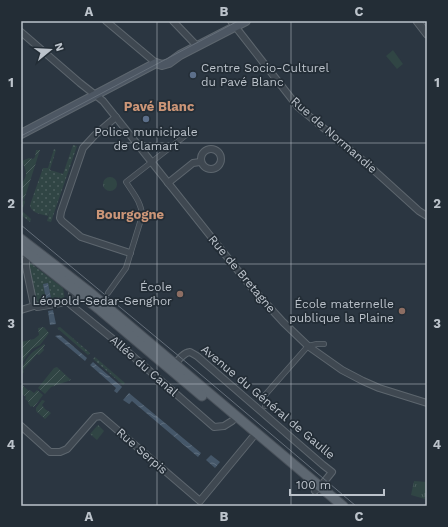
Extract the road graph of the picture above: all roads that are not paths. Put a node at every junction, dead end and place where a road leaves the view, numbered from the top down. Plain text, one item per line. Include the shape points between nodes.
1 (106, 21) edge
2 (173, 21) edge
3 (246, 21) edge
4 (417, 21) edge
5 (233, 24) edge
6 (21, 32) edge
7 (427, 34) edge
8 (197, 46) junction
9 (156, 63) junction
10 (95, 95) junction
11 (116, 118) junction
12 (190, 132) dead end
13 (21, 134) edge
14 (152, 162) junction
15 (200, 162) dead end
16 (168, 183) junction
17 (427, 216) edge
18 (21, 239) edge
19 (21, 248) edge
20 (130, 253) junction
21 (30, 255) junction
22 (74, 289) junction
23 (108, 293) dead end
24 (71, 305) junction
25 (34, 306) junction
26 (21, 310) edge
27 (324, 344) dead end
28 (306, 348) junction
29 (172, 367) junction
30 (427, 403) edge
31 (265, 406) dead end
32 (232, 421) junction
33 (21, 426) edge
34 (252, 438) junction
35 (317, 488) junction
36 (333, 506) edge
37 (343, 506) edge

1 - 9 street
2 - 8 street
3 - 5 main road
4 - 7 street
5 - 8 main road
5 - 17 street, Rue de Normandie via 298,107
6 - 10 street, Rue de Bretagne
8 - 9 main road via 169,63
9 - 10 main road
10 - 11 street, Rue de Bretagne
10 - 13 main road
11 - 14 street, Rue de Bretagne
11 - 20 street via 95,134 83,148 60,218 81,237
12 - 14 street
14 - 16 street, Rue de Bretagne
14 - 20 street via 126,182 144,215
15 - 16 street via 193,163
16 - 28 street, Rue de Bretagne via 251,287
18 - 29 main road via 87,290
19 - 21 main road
20 - 23 street via 126,268
21 - 22 main road
21 - 25 street via 26,260 26,267
22 - 24 street
22 - 29 main road
24 - 25 street via 66,303 37,308
24 - 32 street, Allée du Canal via 113,338 214,427 224,426
25 - 26 street
27 - 28 street
28 - 30 street, Rue de Bretagne via 363,381
28 - 31 street via 265,394
29 - 32 main road
29 - 35 main road
29 - 35 street, Avenue du Général de Gaulle via 182,356 190,352 202,360 332,472
32 - 34 main road
33 - 34 street, Rue Serpis via 50,452 60,452 67,449 95,418 101,416 200,501
34 - 35 main road
35 - 36 main road
35 - 37 main road

